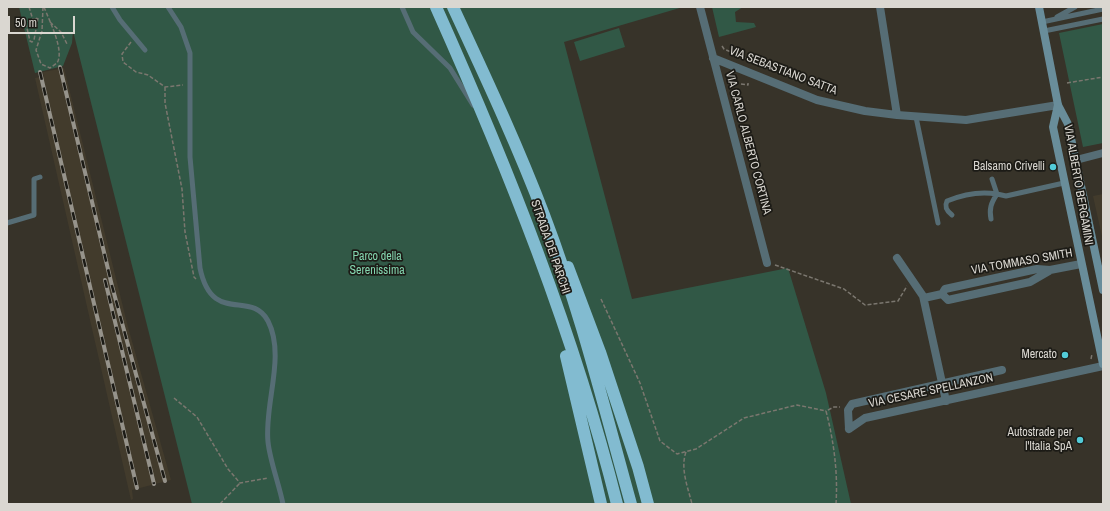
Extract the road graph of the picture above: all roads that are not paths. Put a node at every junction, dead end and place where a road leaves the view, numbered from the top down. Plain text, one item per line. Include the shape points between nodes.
1 (112, 7) edge
2 (168, 7) edge
3 (402, 7) edge
4 (436, 7) edge
5 (453, 7) edge
6 (700, 7) edge
7 (880, 7) edge
8 (1039, 7) edge
9 (1075, 7) edge
10 (1103, 9) edge
11 (1055, 19) junction
12 (1103, 19) edge
13 (1042, 22) junction
14 (1044, 31) junction
15 (145, 50) dead end
16 (713, 58) junction
17 (1058, 105) junction
18 (897, 115) junction
19 (916, 117) junction
20 (494, 138) junction
21 (1103, 153) edge
22 (1076, 160) junction
23 (40, 177) dead end
24 (992, 179) dead end
25 (1064, 183) junction
26 (997, 194) junction
27 (952, 215) dead end
28 (544, 216) junction
29 (991, 219) dead end
30 (7, 223) edge
31 (938, 223) dead end
32 (897, 258) dead end
33 (767, 263) road end
34 (1081, 264) junction
35 (1103, 290) edge
36 (550, 291) junction
37 (924, 298) junction
38 (1103, 365) edge
39 (1002, 370) dead end
40 (942, 383) junction
41 (946, 401) junction
42 (283, 504) edge
43 (601, 504) edge
44 (617, 504) edge
45 (631, 504) edge
46 (648, 504) edge

1 - 15 lane
2 - 42 lane via 182,27 190,53 190,157 203,284 208,293 218,300 248,306 260,311 268,320 274,354 268,442
3 - 20 lane via 413,32 450,68
4 - 20 highway, STRADA DEI PARCHI
5 - 28 highway, STRADA DEI PARCHI
6 - 16 street, VIA CARLO ALBERTO CORTINA
7 - 18 street
8 - 13 street
9 - 11 lane
10 - 11 lane
11 - 13 lane
12 - 14 lane
13 - 14 street
14 - 17 street
16 - 18 street, VIA SEBASTIANO SATTA via 817,100
16 - 33 street, VIA CARLO ALBERTO CORTINA
17 - 19 street, VIA SEBASTIANO SATTA via 966,120
17 - 22 street, VIA ALBERTO BERGAMINI via 1068,124
17 - 25 street, VIA ALBERTO BERGAMINI via 1053,127
18 - 19 street, VIA SEBASTIANO SATTA
19 - 31 lane
20 - 36 highway, STRADA DEI PARCHI via 525,216
21 - 22 street
22 - 35 street, VIA ALBERTO BERGAMINI
23 - 30 lane via 34,179 34,215
24 - 26 lane
25 - 26 lane via 1006,196
25 - 34 street, VIA ALBERTO BERGAMINI
26 - 27 lane via 971,193 947,201 947,212
26 - 29 lane via 991,203
28 - 45 highway, STRADA DEI PARCHI via 591,355
28 - 46 highway via 574,280 636,460
32 - 37 street
34 - 37 street, VIA TOMMASO SMITH via 1050,270 1037,269 945,289 942,294
34 - 38 street, VIA ALBERTO BERGAMINI
36 - 43 highway
36 - 44 highway, STRADA DEI PARCHI via 581,378
37 - 40 street
38 - 41 street, VIA CESARE SPELLANZON
39 - 40 street, VIA CESARE SPELLANZON
40 - 41 street
40 - 41 street, VIA CESARE SPELLANZON via 854,403 849,407 849,429 865,418

